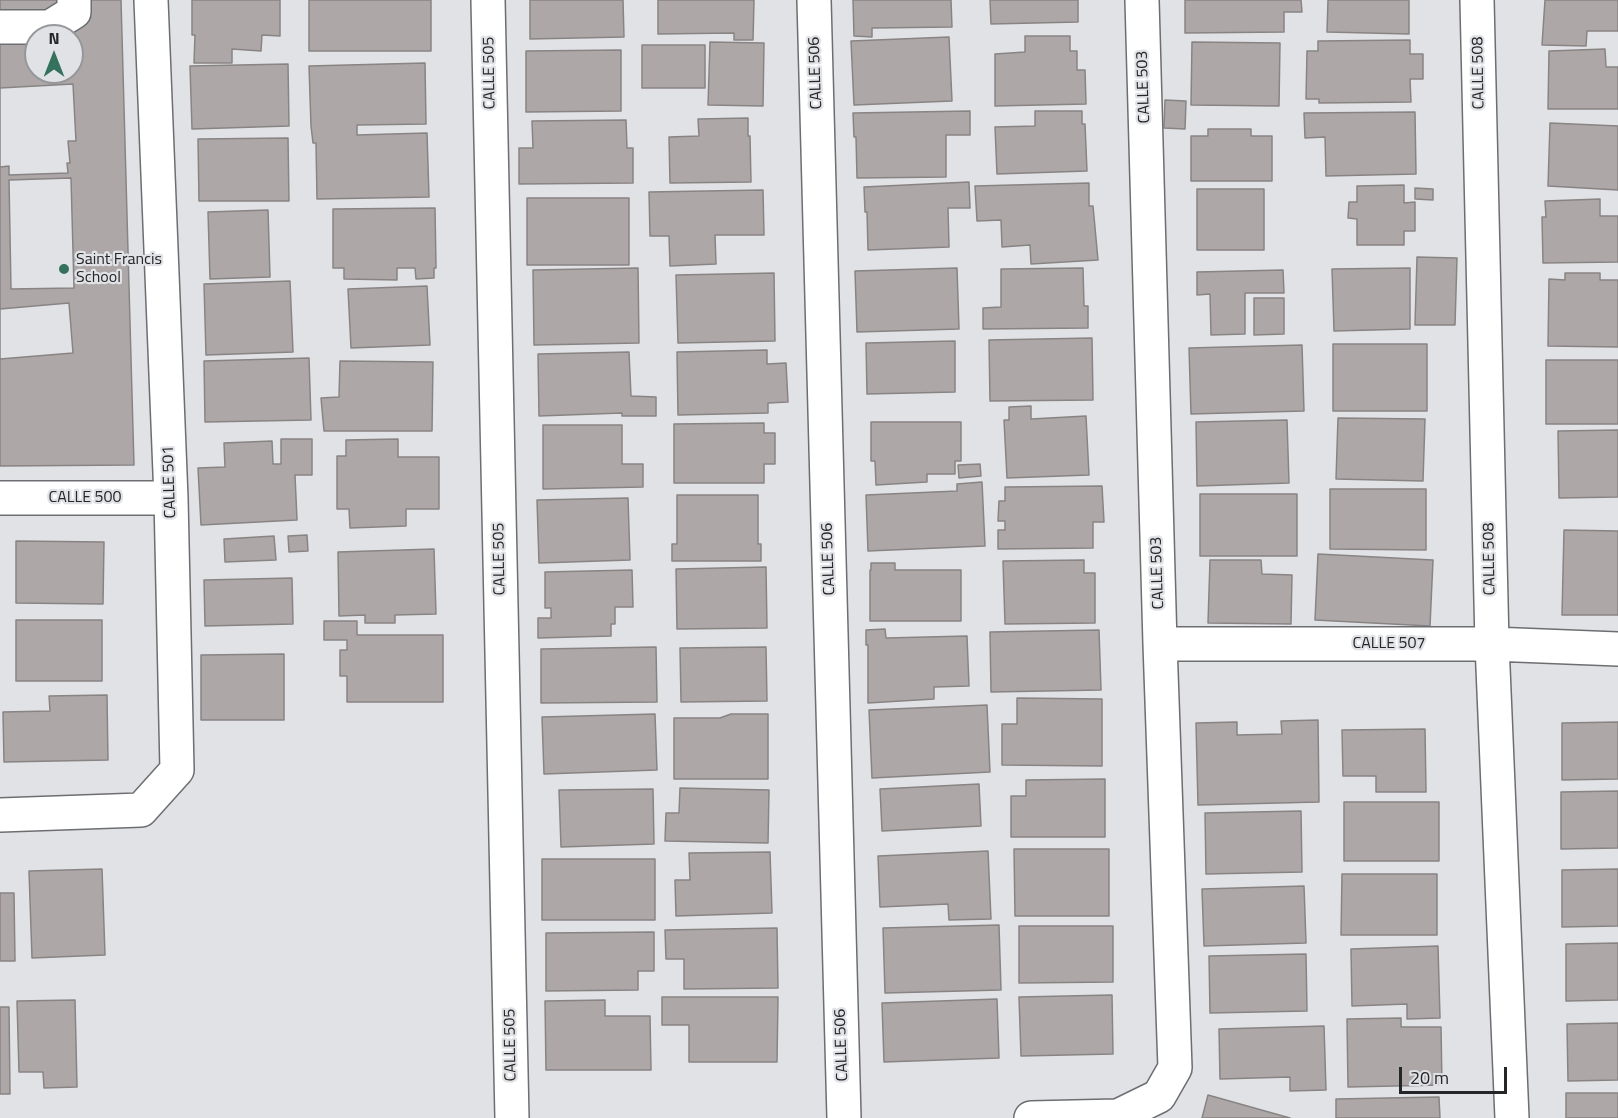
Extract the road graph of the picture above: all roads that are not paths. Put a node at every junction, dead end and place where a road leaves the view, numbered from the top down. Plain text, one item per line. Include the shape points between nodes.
1 (74, 0) edge
2 (151, 0) edge
3 (488, 0) edge
4 (814, 0) edge
5 (1142, 0) edge
6 (1477, 0) edge
7 (0, 27) edge
8 (0, 498) edge
9 (171, 498) junction
10 (1160, 644) junction
11 (1492, 644) junction
12 (1618, 649) edge
13 (0, 815) edge
14 (512, 1118) edge
15 (844, 1118) edge
16 (1031, 1118) edge
17 (1512, 1118) edge

1 - 7 street via 74,12 50,27
2 - 9 street, CALLE 501
3 - 14 street, CALLE 505
4 - 15 street, CALLE 506
5 - 10 street, CALLE 503
6 - 11 street, CALLE 508
8 - 9 street, CALLE 500
9 - 13 street, CALLE 501 via 177,770 141,810
10 - 11 street, CALLE 507
10 - 16 street, CALLE 503 via 1175,1068 1158,1096 1118,1116
11 - 12 street, CALLE 507
11 - 17 street, CALLE 508

